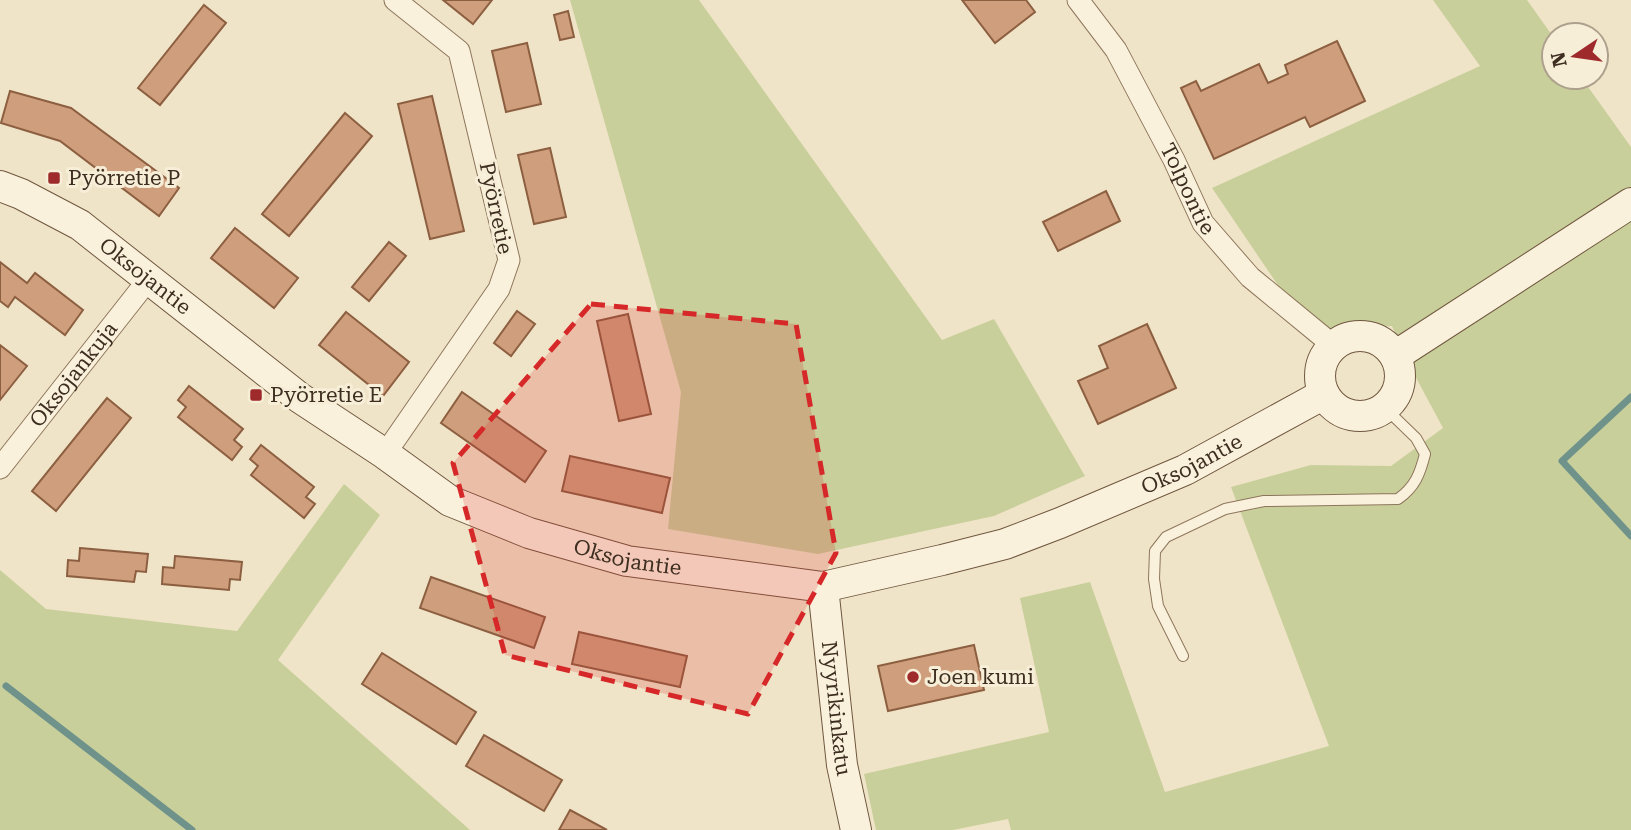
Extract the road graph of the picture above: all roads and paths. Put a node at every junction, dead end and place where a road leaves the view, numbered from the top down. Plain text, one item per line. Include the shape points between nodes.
1 (395, 0) edge
2 (1078, 0) edge
3 (0, 186) edge
4 (1631, 203) edge
5 (148, 280) junction
6 (1334, 346) junction
7 (1395, 356) junction
8 (1324, 394) junction
9 (1385, 408) junction
10 (385, 454) junction
11 (0, 468) edge
12 (824, 587) junction
13 (1183, 656) dead end
14 (856, 830) edge

1 - 10 street, Pyörretie via 459,51 509,260 499,289
2 - 6 street, Tolpontie via 1116,50 1203,223 1250,277
3 - 5 street, Oksojantie via 80,225
4 - 7 street
5 - 10 street, Oksojantie via 300,398
5 - 11 street, Oksojankuja
6 - 7 street via 1367,337 1388,347
6 - 8 street via 1321,368
7 - 9 street via 1400,381
8 - 9 street via 1342,412 1354,416
8 - 12 street, Oksojantie via 1185,470 1060,523 1005,544
9 - 13 lane via 1416,438 1425,454 1416,482 1398,499 1264,501 1225,509 1166,537 1154,551 1158,606
10 - 12 street, Oksojantie via 450,501 529,533 627,561
12 - 14 street, Nyyrikinkatu via 842,765

